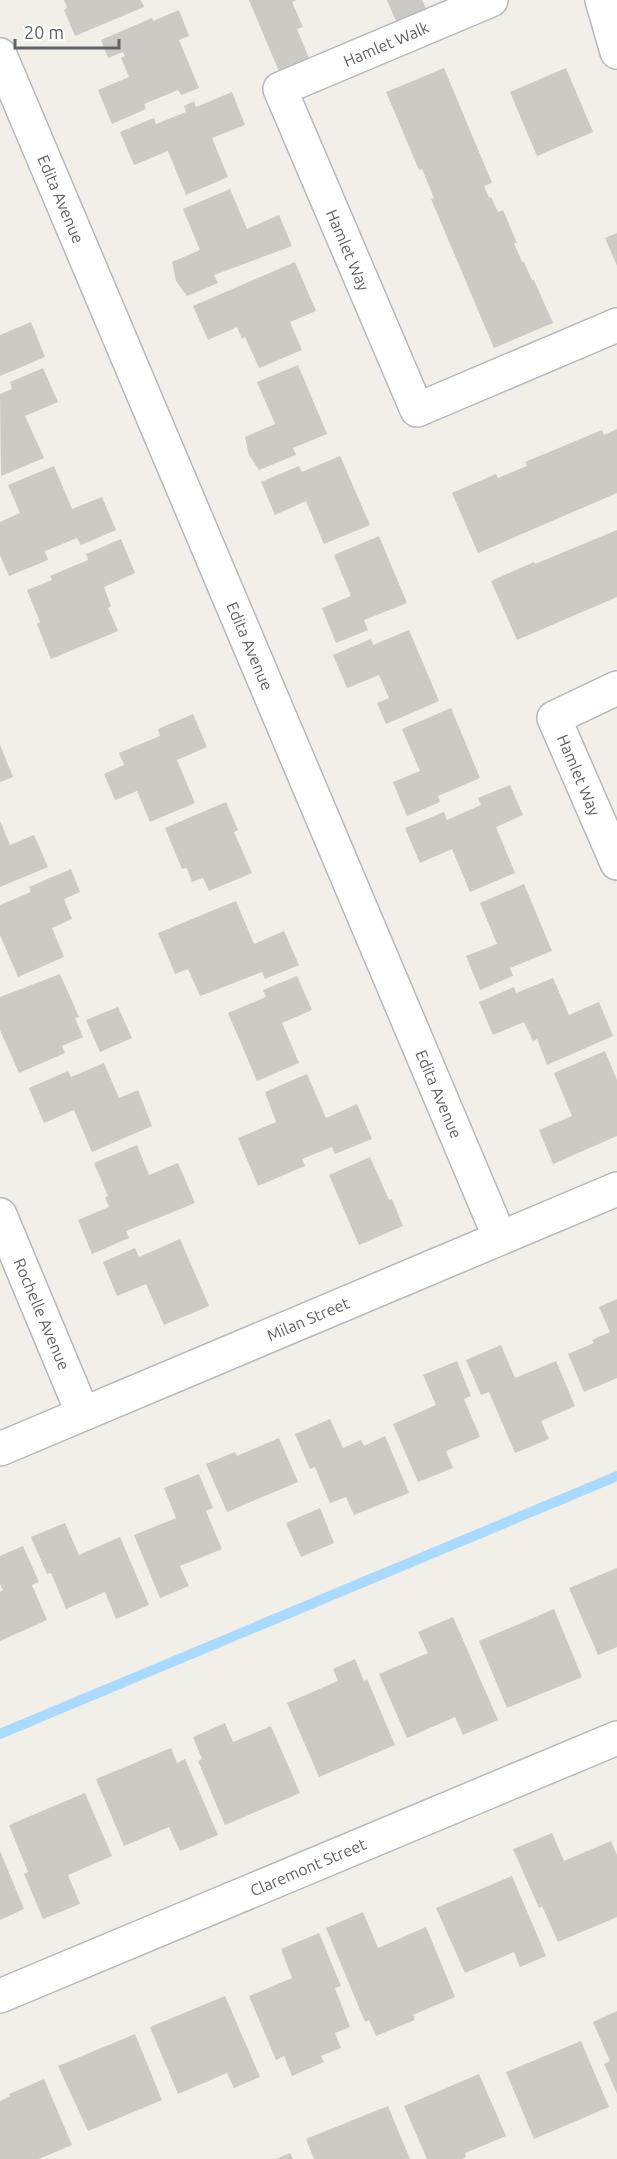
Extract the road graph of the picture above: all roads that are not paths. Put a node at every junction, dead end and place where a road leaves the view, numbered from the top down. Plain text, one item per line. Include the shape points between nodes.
1 (491, 0) edge
2 (602, 0) edge
3 (617, 52) edge
4 (0, 55) edge
5 (280, 89) joint
6 (617, 325) edge
7 (617, 688) edge
8 (617, 863) edge
9 (617, 1189) edge
10 (0, 1215) edge
11 (500, 1238) junction
12 (83, 1414) junction
13 (0, 1449) edge
14 (617, 1738) edge
15 (0, 1996) edge

1 - 5 street, Hamlet Walk
2 - 3 street
4 - 11 street, Edita Avenue
5 - 6 street, Hamlet Way via 417,410
7 - 8 street, Hamlet Way via 554,718
9 - 11 street, Milan Street
10 - 12 street, Rochelle Avenue
11 - 12 street, Milan Street
12 - 13 street, Milan Street
14 - 15 street, Claremont Street

